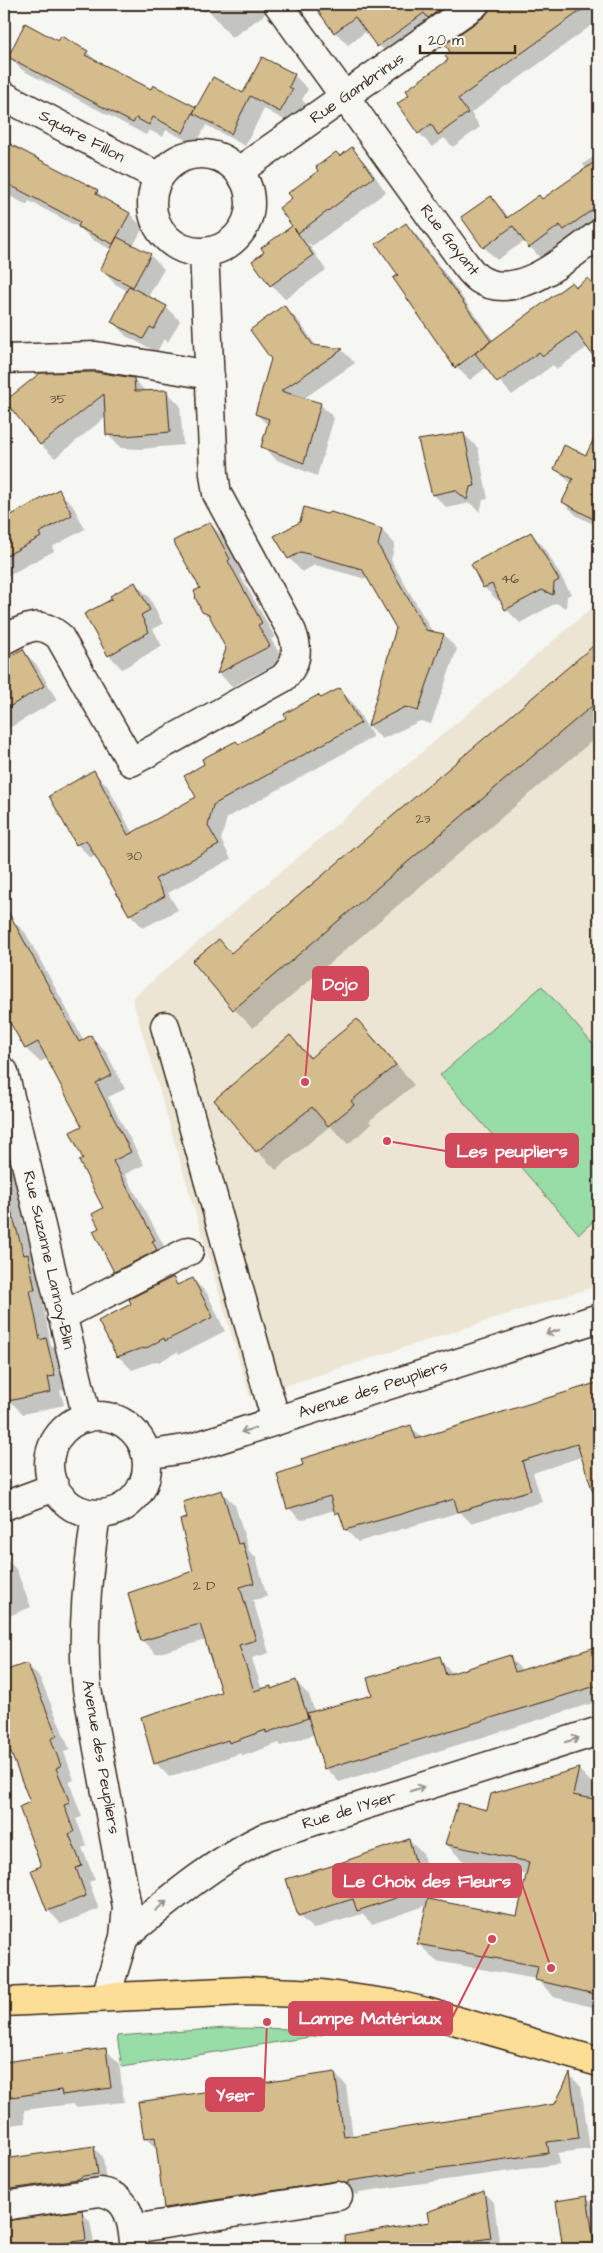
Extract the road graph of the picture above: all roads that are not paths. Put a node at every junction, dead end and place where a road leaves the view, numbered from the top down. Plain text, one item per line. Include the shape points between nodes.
1 (278, 4) edge
2 (475, 4) edge
3 (4, 96) edge
4 (345, 97) junction
5 (239, 172) junction
6 (159, 177) junction
7 (597, 239) edge
8 (204, 252) junction
9 (4, 359) edge
10 (209, 372) junction
11 (4, 640) edge
12 (165, 1026) dead end
13 (4, 1072) edge
14 (188, 1251) dead end
15 (62, 1316) junction
16 (599, 1318) edge
17 (87, 1418) junction
18 (276, 1421) junction
19 (146, 1455) junction
20 (55, 1487) junction
21 (4, 1506) edge
22 (96, 1514) junction
23 (599, 1731) edge
24 (124, 1937) junction
25 (106, 1996) junction
26 (4, 2002) edge
27 (599, 2062) edge
28 (338, 2196) dead end
29 (4, 2206) edge
30 (134, 2239) edge

1 - 4 street, Rue Gayant
2 - 4 street, Rue Gambrinus
3 - 6 street, Square Fillon
4 - 5 street, Rue Gambrinus
4 - 7 street, Rue Gayant via 479,279 497,286 513,286 536,278
5 - 6 street via 218,156 204,154 179,159
5 - 8 street via 250,196 246,222 229,243
6 - 8 street via 152,199 156,223 171,241 181,247
8 - 10 street
9 - 10 street via 96,356
10 - 11 street via 216,494 292,632 297,644 290,671 283,678 131,762 60,636 48,628 36,626
12 - 18 street
13 - 15 street, Rue Suzanne Lannoy-Blin
14 - 15 street
15 - 17 street, Rue Suzanne Lannoy-Blin
16 -> 18 street, Avenue des Peupliers
17 - 19 street via 100,1416 124,1424 142,1443
17 - 20 street via 62,1432 54,1444 50,1473
18 -> 19 street, Avenue des Peupliers via 191,1448
19 - 22 street via 144,1484 136,1497 125,1507
20 - 21 street
20 - 22 street via 72,1506
22 - 24 street, Avenue des Peupliers via 84,1658 125,1892 127,1920
24 -> 23 street, Rue de l'Yser via 209,1869 267,1836
24 - 25 street, Avenue des Peupliers
25 - 26 main road
25 - 27 main road via 288,1991 358,1998 426,2012
28 - 30 street
29 - 30 street via 100,2192 111,2194 121,2200 128,2212

